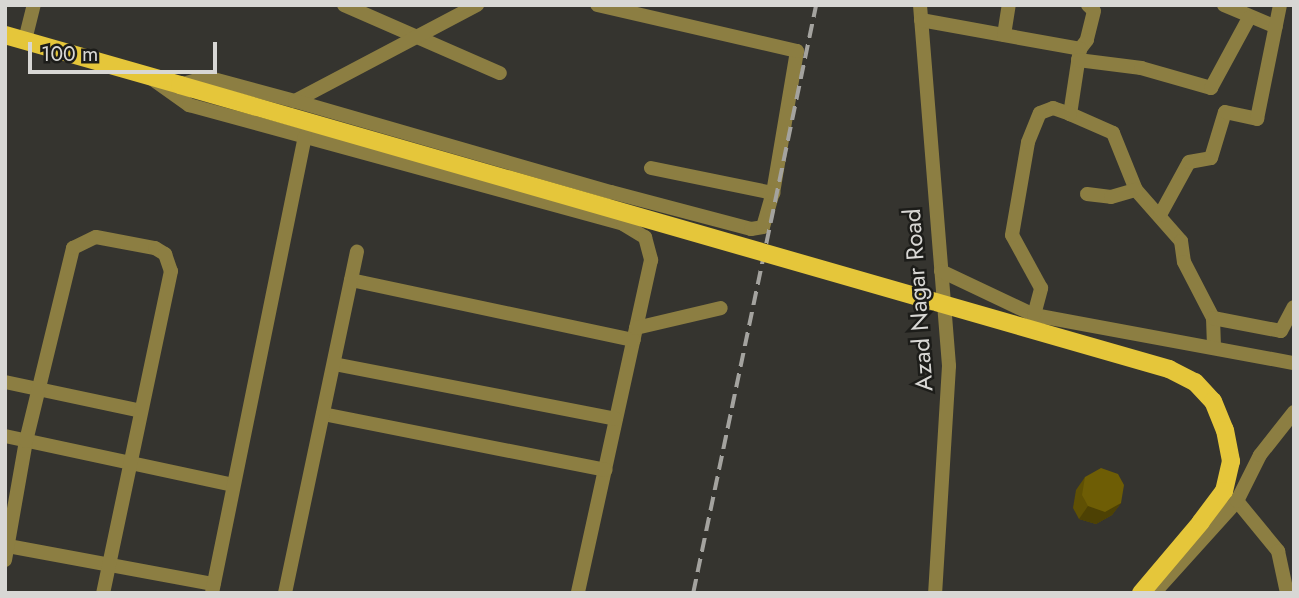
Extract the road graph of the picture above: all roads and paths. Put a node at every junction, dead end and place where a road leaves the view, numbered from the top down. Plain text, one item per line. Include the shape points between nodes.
1 (34, 5) edge
2 (344, 5) edge
3 (477, 5) edge
4 (597, 5) edge
5 (920, 5) edge
6 (1009, 5) edge
7 (1088, 5) edge
8 (1224, 5) edge
9 (365, 9) edge
10 (640, 10) edge
11 (1278, 15) edge
12 (1249, 18) junction
13 (921, 20) junction
14 (1294, 21) edge
15 (5, 34) edge
16 (1004, 35) junction
17 (416, 39) junction
18 (25, 40) junction
19 (1079, 55) junction
20 (500, 73) dead end
21 (149, 76) junction
22 (180, 85) junction
23 (295, 101) junction
24 (1070, 114) junction
25 (305, 136) junction
26 (651, 168) dead end
27 (1136, 190) junction
28 (774, 193) junction
29 (1087, 194) dead end
30 (1160, 215) junction
31 (357, 252) dead end
32 (941, 271) junction
33 (351, 280) junction
34 (1294, 307) edge
35 (721, 308) dead end
36 (1034, 315) junction
37 (1213, 318) junction
38 (635, 334) junction
39 (1214, 348) junction
40 (1294, 363) edge
41 (334, 364) junction
42 (5, 382) edge
43 (38, 389) junction
44 (141, 411) junction
45 (1294, 412) edge
46 (323, 414) junction
47 (616, 419) junction
48 (5, 436) edge
49 (26, 440) junction
50 (130, 464) junction
51 (605, 470) junction
52 (233, 485) junction
53 (1237, 501) junction
54 (6, 553) edge
55 (109, 564) junction
56 (213, 588) edge
57 (103, 593) edge
58 (285, 593) edge
59 (578, 593) edge
60 (935, 593) edge
61 (1141, 593) edge
62 (1154, 593) edge
63 (1287, 593) edge

1 - 18 street
2 - 9 street
3 - 17 street
4 - 10 street
5 - 13 street, Azad Nagar Road
6 - 16 street
7 - 19 street via 1094,10
8 - 12 street
9 - 17 street
10 - 28 street via 797,51
11 - 12 street
11 - 14 street
11 - 30 street via 1256,119 1225,113 1211,158 1189,162
12 - 19 street via 1211,88
13 - 16 street
13 - 32 street, Azad Nagar Road
15 - 18 main road
16 - 19 street
17 - 20 street
17 - 23 street
18 - 21 main road
19 - 24 street
21 - 22 main road
21 - 25 street via 182,102
22 - 23 street via 206,78
22 - 61 main road, bridge via 1169,369 1204,391 1225,430 1231,461 1224,491
23 - 28 street via 751,229 763,228 768,221
24 - 27 street via 1113,133
24 - 36 street via 1053,108 1040,113 1028,142 1012,235 1041,288
25 - 38 street via 635,229 650,247 651,260
25 - 52 street
26 - 28 street
27 - 29 street via 1111,197
27 - 30 street
30 - 37 street via 1181,241 1184,262
31 - 33 street
32 - 36 street
32 - 60 street, Azad Nagar Road via 949,366
33 - 38 street
33 - 41 street
34 - 37 street via 1281,331
35 - 38 street
36 - 39 street
37 - 39 street
38 - 47 street
39 - 40 street
41 - 46 street
41 - 47 street
42 - 43 street
43 - 44 street
43 - 44 street via 73,248 96,237 155,248 165,254 171,271
43 - 49 street
44 - 50 street
45 - 53 street via 1260,455
46 - 51 street
46 - 58 street
47 - 51 street
48 - 49 street
49 - 50 street
49 - 54 street
50 - 52 street
50 - 55 street
51 - 59 street
52 - 56 street
53 - 62 street
53 - 63 street via 1278,551
54 - 55 street
55 - 56 street
55 - 57 street

